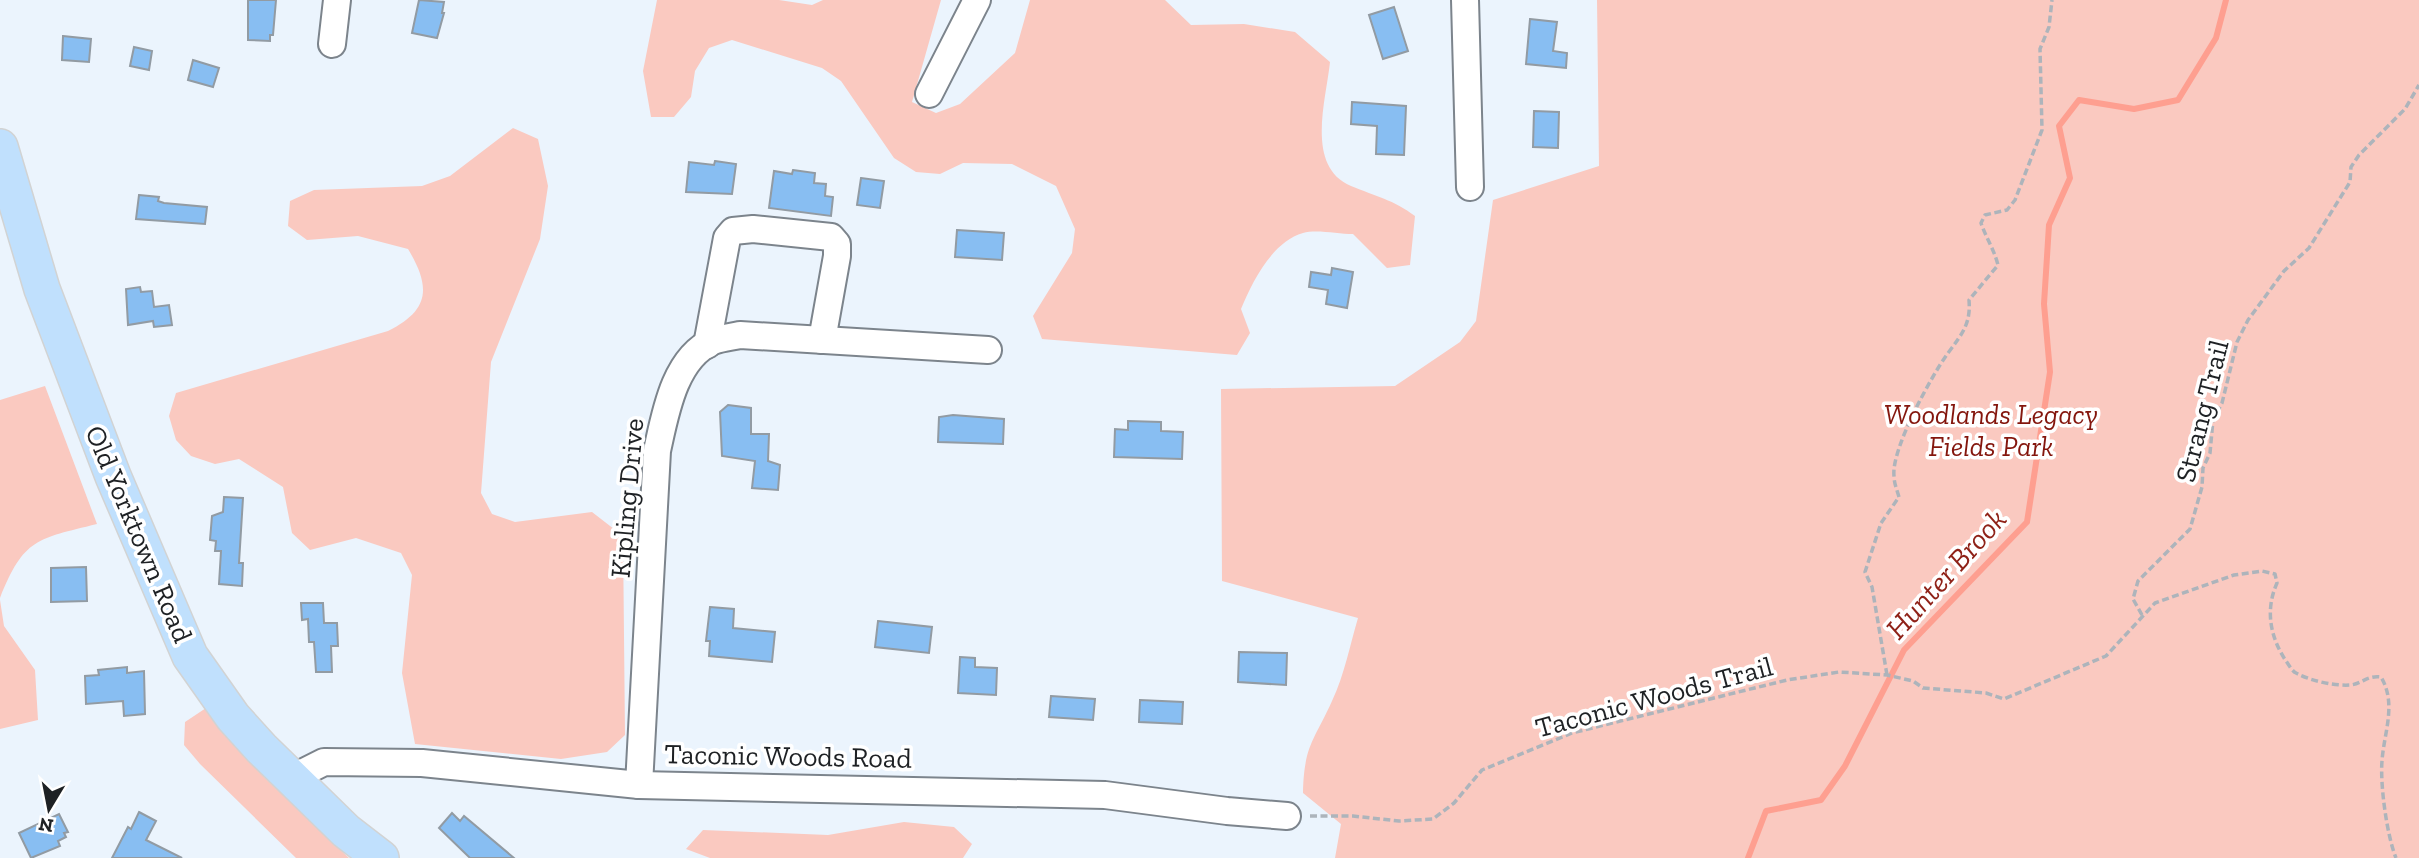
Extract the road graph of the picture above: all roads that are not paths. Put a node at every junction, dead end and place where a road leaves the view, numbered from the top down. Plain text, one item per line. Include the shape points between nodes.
1 (337, 0) edge
2 (977, 0) edge
3 (1465, 0) edge
4 (332, 44) dead end
5 (929, 93) dead end
6 (0, 148) edge
7 (1470, 187) dead end
8 (822, 340) junction
9 (707, 345) junction
10 (988, 351) dead end
11 (292, 778) junction
12 (639, 785) junction
13 (1287, 816) road end
14 (381, 858) edge

1 - 4 street
2 - 5 street
3 - 7 street
6 - 11 main road, Old Yorktown Road via 47,302 113,476 190,656 233,718
8 - 9 street via 740,335
8 - 9 street via 836,244 831,237 753,229 733,231 727,238
8 - 10 street
9 - 12 street, Kipling Drive via 682,373 668,403 657,451
11 - 12 street, Taconic Woods Road via 324,762 344,760 422,762
11 - 14 main road, Old Yorktown Road
12 - 13 street, Taconic Woods Road via 1105,795

